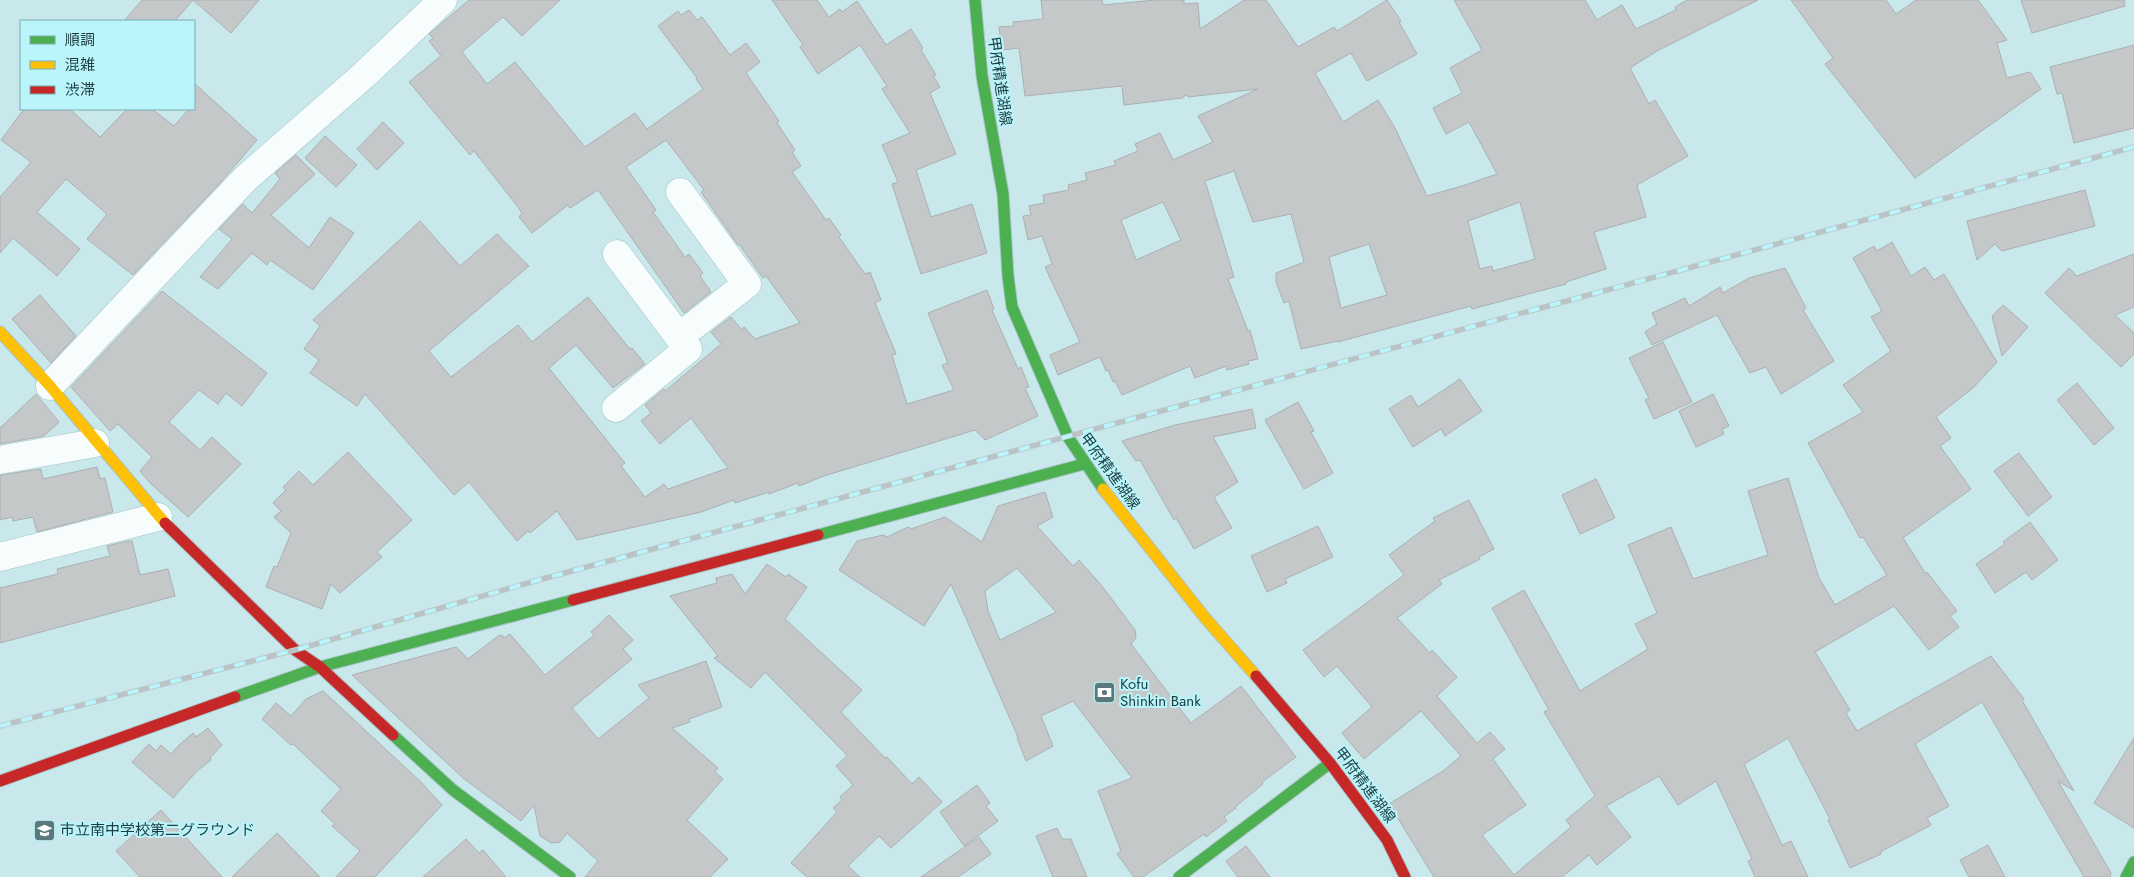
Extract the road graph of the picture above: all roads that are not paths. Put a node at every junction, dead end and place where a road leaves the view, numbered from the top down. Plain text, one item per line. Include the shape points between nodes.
1 (443, 0) edge
2 (975, 0) edge
3 (680, 192) dead end
4 (617, 254) dead end
5 (0, 332) edge
6 (679, 337) junction
7 (50, 386) junction
8 (616, 408) dead end
9 (95, 443) junction
10 (0, 460) edge
11 (1084, 464) junction
12 (158, 517) junction
13 (0, 557) edge
14 (320, 667) junction
15 (1330, 763) junction
16 (0, 781) edge
17 (2134, 862) edge
18 (570, 877) edge
19 (1180, 877) edge
20 (1405, 877) edge
21 (2126, 877) edge

1 - 7 street via 364,75 245,179
2 - 11 street, 甲府精進湖線 via 982,76 1003,194 1012,307 1068,437
3 - 6 street via 746,284
4 - 6 street
5 - 7 street
6 - 8 street via 688,349
7 - 9 street
9 - 10 street
9 - 12 street
11 - 14 street
11 - 15 street, 甲府精進湖線 via 1206,619
12 - 13 street
12 - 14 street via 295,650
14 - 16 street
14 - 18 street via 453,790
15 - 19 street
15 - 20 street, 甲府精進湖線 via 1387,840
17 - 21 street

